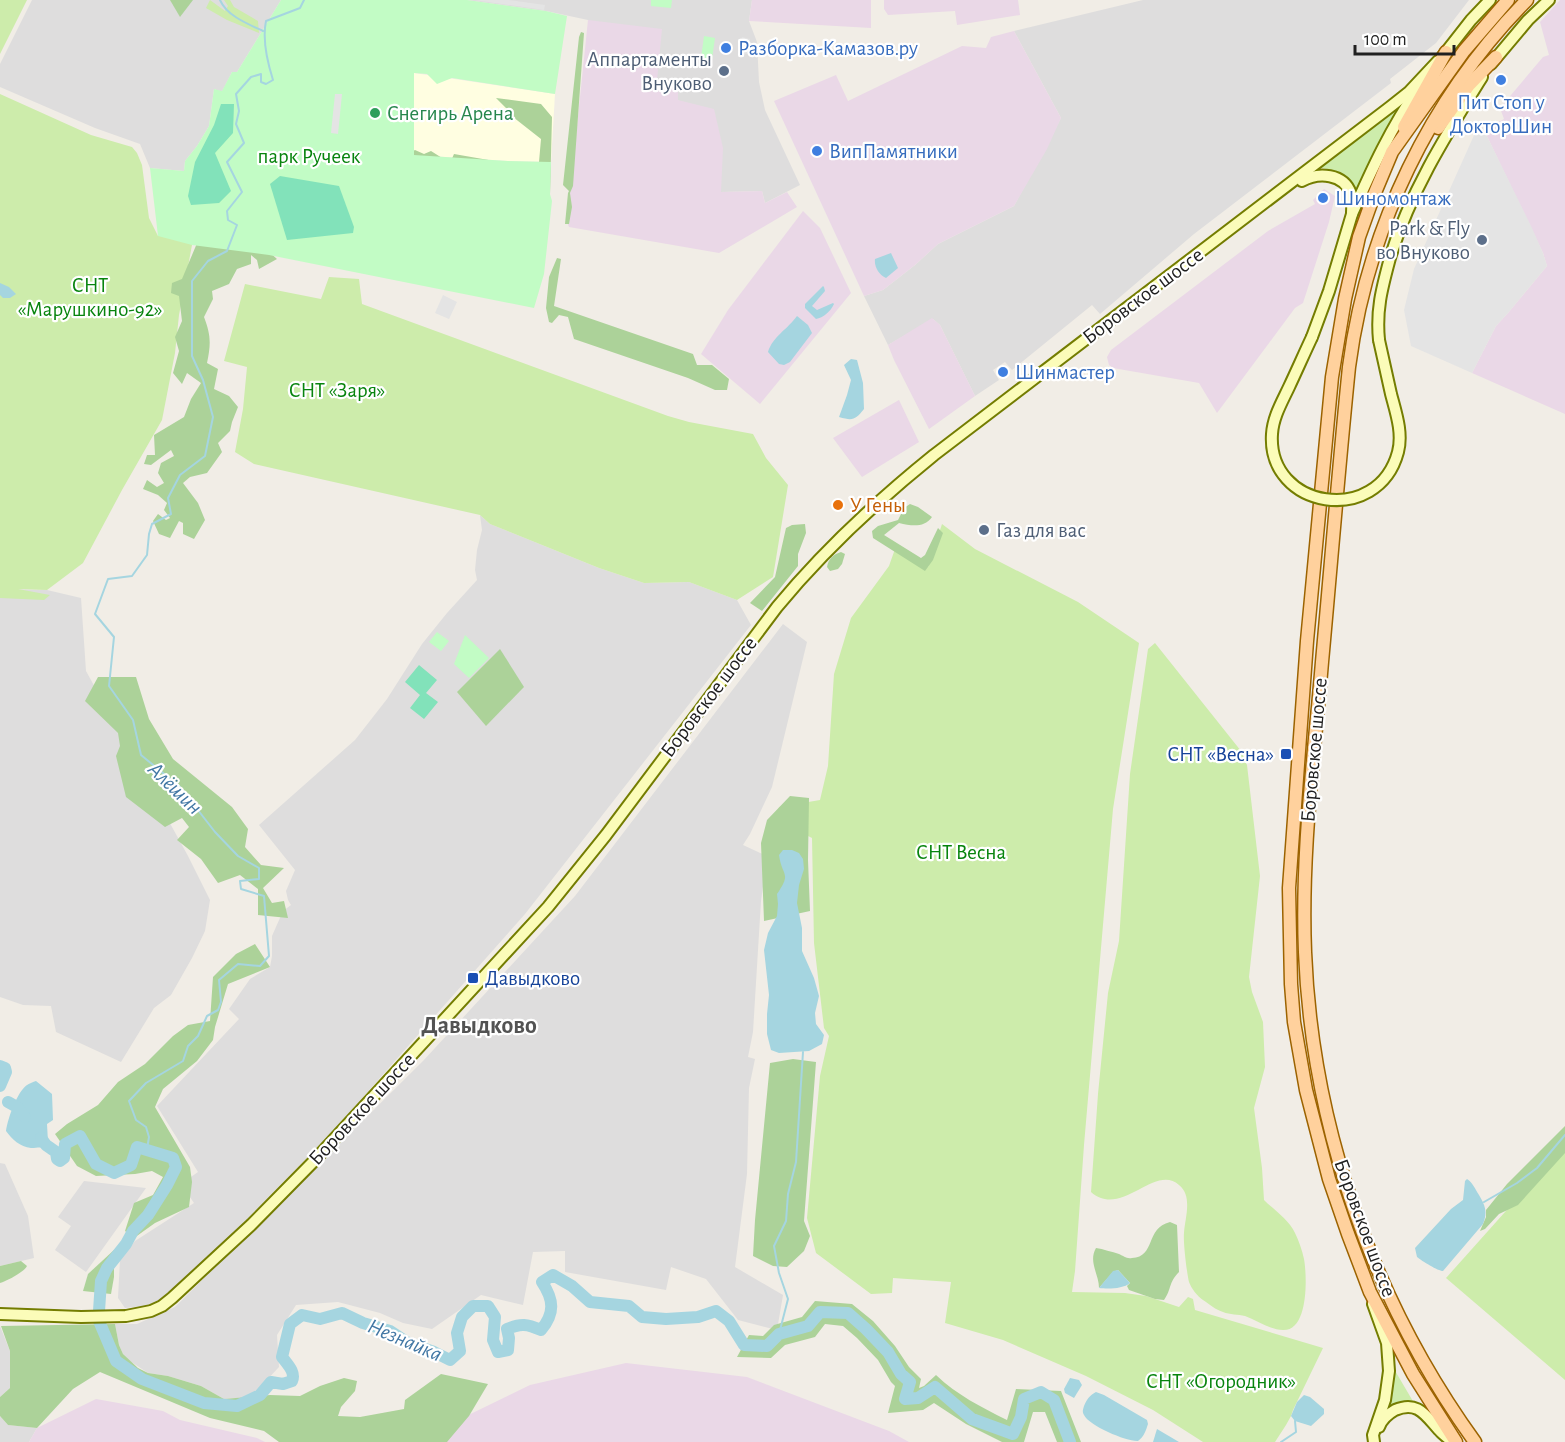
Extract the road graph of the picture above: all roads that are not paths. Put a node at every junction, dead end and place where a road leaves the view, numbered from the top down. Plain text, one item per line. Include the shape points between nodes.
1 (1508, 0) edge
2 (1527, 0) edge
3 (1549, 0) edge
4 (1489, 1) edge
5 (1446, 52) junction
6 (1496, 57) junction
7 (1392, 153) junction
8 (1405, 176) junction
9 (1268, 201) junction
10 (1352, 214) junction
11 (1370, 1292) junction
12 (0, 1314) edge
13 (1375, 1442) edge
14 (1455, 1442) edge
15 (1475, 1442) edge

1 - 7 main road, Боровское шоссе via 1464,51
2 - 8 main road, Боровское шоссе via 1458,81
3 - 6 main road
4 - 5 main road
5 - 7 main road
5 - 9 main road, Боровское шоссе via 1400,99
5 - 10 main road via 1405,109
6 - 8 main road via 1448,112
6 - 10 main road, bridge via 1435,155 1409,206 1381,294 1379,340 1399,426 1398,453 1388,474 1370,491 1348,500 1330,501 1314,497 1295,485 1280,467 1272,444 1273,428 1329,291
7 - 11 main road, Боровское шоссе via 1359,237 1332,377 1289,888 1291,990 1306,1090 1331,1185
8 - 15 main road, Боровское шоссе via 1369,271 1349,367 1307,827 1307,986 1325,1105 1367,1243 1412,1341
9 - 10 main road via 1309,178 1329,176 1340,180 1349,190
9 - 12 main road, Боровское шоссе via 934,455 852,526 777,607 560,893 313,1162 166,1303 145,1313 118,1316
11 - 13 main road via 1388,1345 1389,1371 1385,1400 1373,1435
11 - 14 main road, Боровское шоссе via 1413,1374
13 - 14 main road via 1383,1420 1407,1407 1425,1413

